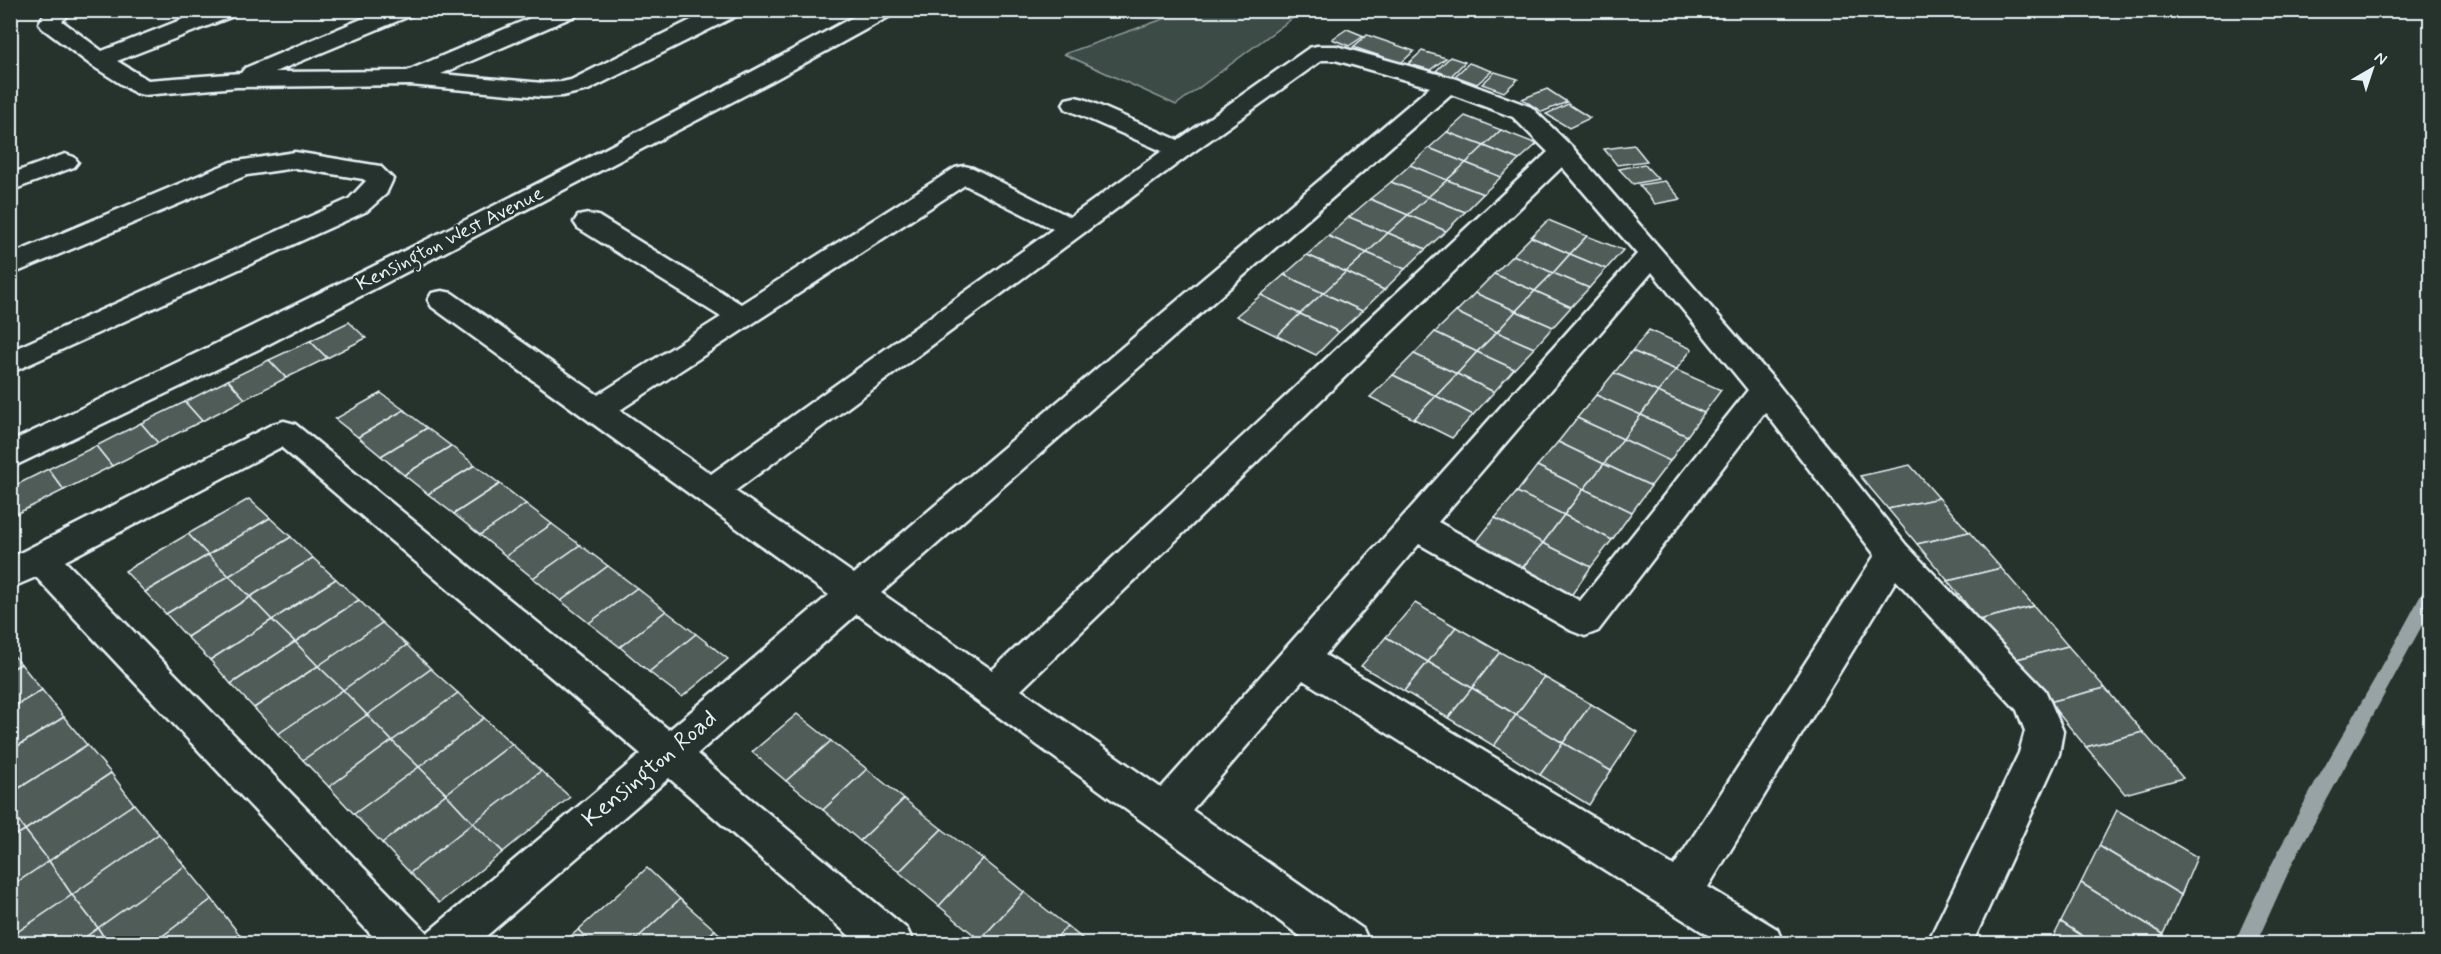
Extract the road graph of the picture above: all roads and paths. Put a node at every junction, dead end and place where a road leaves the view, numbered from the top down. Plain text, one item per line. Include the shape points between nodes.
1 (63, 10) edge
2 (228, 10) edge
3 (404, 10) edge
4 (568, 10) edge
5 (884, 10) edge
6 (742, 12) edge
7 (99, 60) junction
8 (410, 78) junction
9 (237, 80) junction
10 (1449, 84) junction
11 (1075, 104) dead end
12 (1180, 150) junction
13 (1563, 152) junction
14 (65, 162) dead end
15 (10, 183) edge
16 (588, 222) dead end
17 (1074, 229) junction
18 (1652, 254) junction
19 (10, 266) edge
20 (442, 300) dead end
21 (742, 317) junction
22 (10, 363) edge
23 (1765, 390) junction
24 (597, 410) junction
25 (10, 456) edge
26 (711, 491) junction
27 (1416, 526) junction
28 (1894, 554) junction
29 (25, 566) edge
30 (855, 594) junction
31 (1299, 658) junction
32 (994, 692) junction
33 (669, 754) junction
34 (1164, 813) junction
35 (1681, 893) junction
36 (410, 944) edge
37 (444, 944) edge
38 (892, 944) edge
39 (1348, 944) edge
40 (1762, 944) edge
41 (1949, 944) edge

1 - 7 street via 50,23
2 - 7 street
3 - 9 street
4 - 8 street
5 - 25 street, Kensington West Avenue via 362,284
6 - 8 street via 579,85 562,89
7 - 9 street via 144,88
8 - 9 street
10 - 12 street via 1336,53 1317,53
10 - 13 street via 1522,112
10 - 30 street, Kensington Road
11 - 12 street
12 - 17 street
13 - 18 street
13 - 32 street
14 - 15 street
16 - 21 street
17 - 21 street via 964,174
17 - 26 street
18 - 23 street
18 - 27 street
19 - 22 street via 240,168 295,160 371,172 380,179 377,188 358,205
20 - 24 street
21 - 24 street
23 - 27 street via 1585,621
23 - 28 street
24 - 26 street
26 - 30 street
27 - 31 street
28 - 35 street
28 - 41 street via 2032,700 2044,730 2039,754
29 - 33 street via 284,432
29 - 36 street
30 - 32 street
30 - 33 street, Kensington Road
31 - 34 street
31 - 35 street
32 - 34 street
33 - 37 street, Kensington Road
33 - 38 street
34 - 39 street
35 - 40 street

